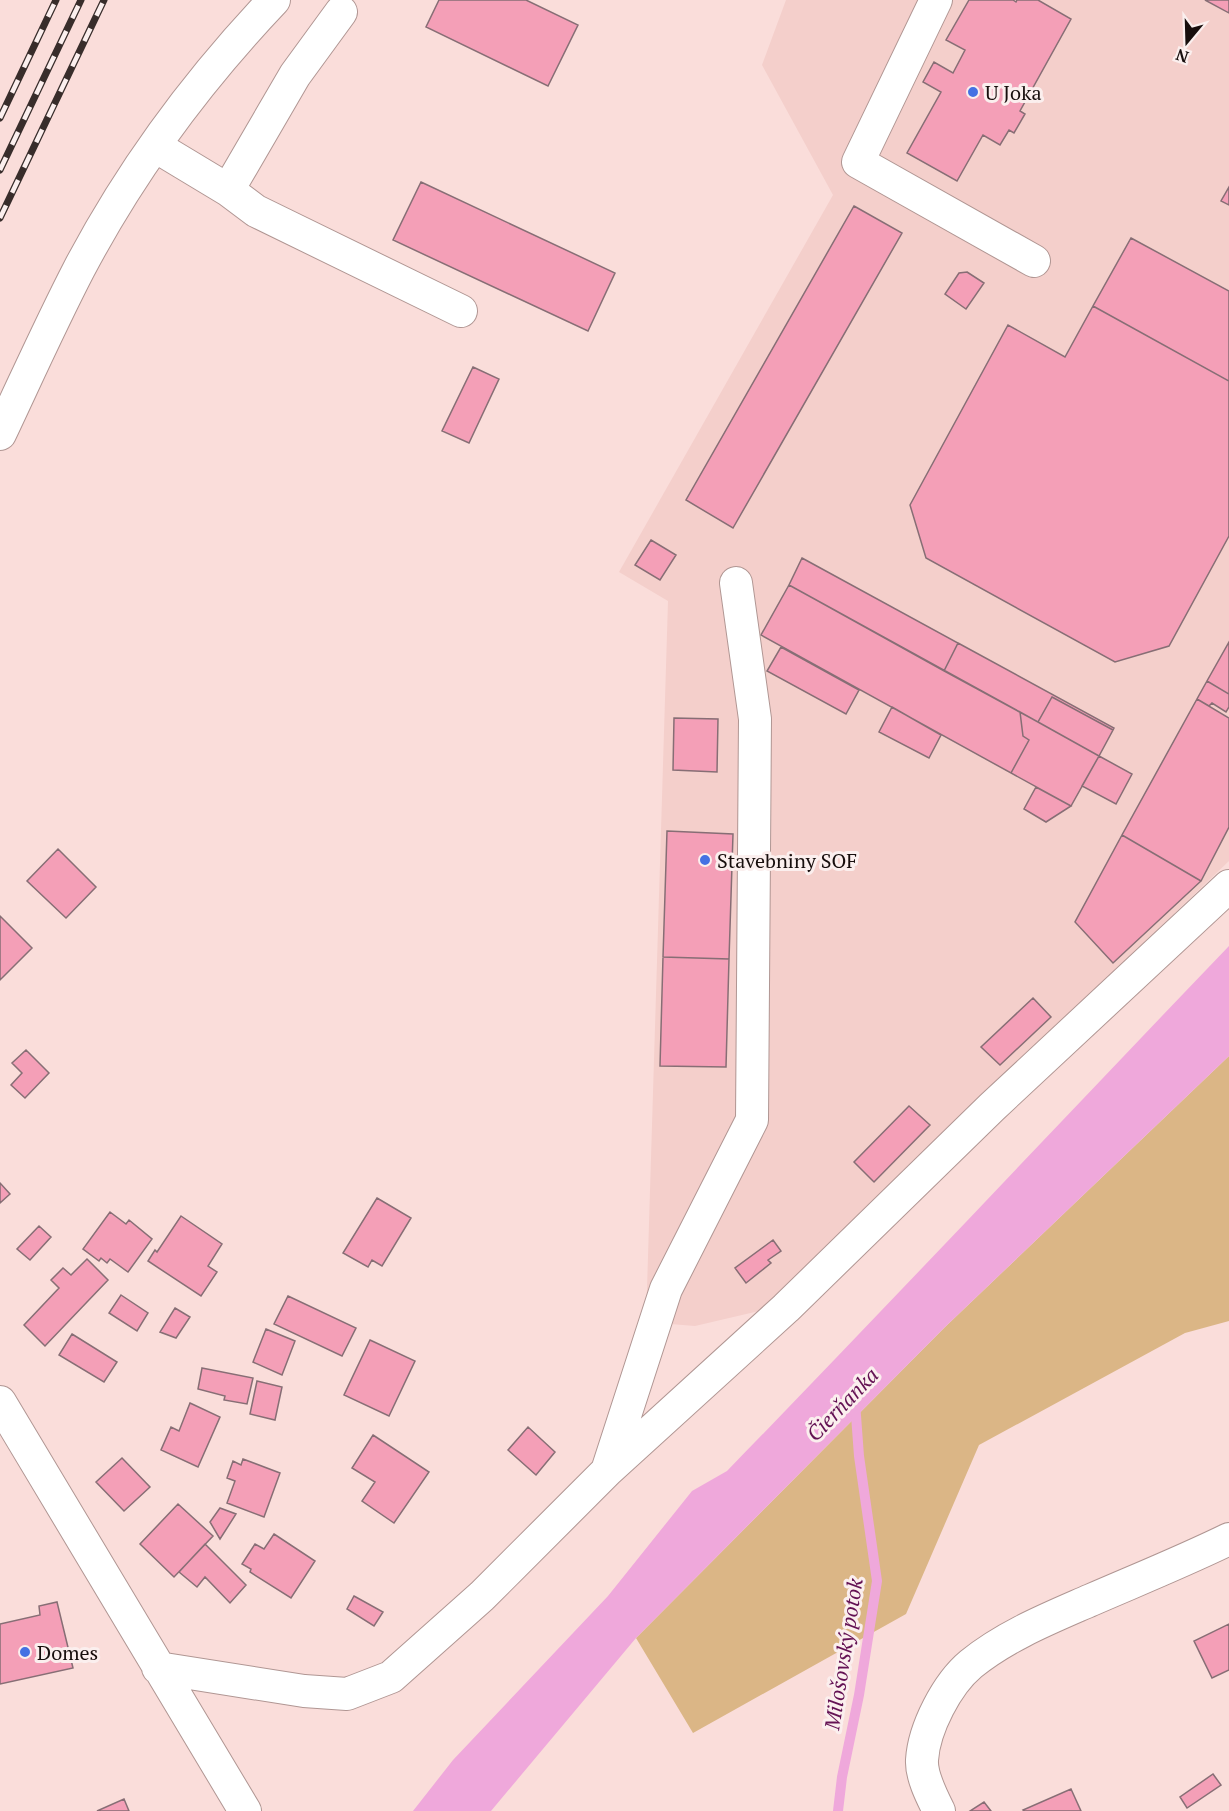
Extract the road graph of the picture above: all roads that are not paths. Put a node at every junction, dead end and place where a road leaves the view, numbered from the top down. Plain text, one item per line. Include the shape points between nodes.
1 (274, 0) edge
2 (936, 0) edge
3 (341, 12) dead end
4 (155, 146) junction
5 (228, 190) junction
6 (1034, 261) dead end
7 (461, 311) dead end
8 (0, 434) edge
9 (736, 583) dead end
10 (1229, 886) edge
11 (0, 1402) edge
12 (607, 1471) junction
13 (1229, 1539) edge
14 (159, 1668) junction
15 (245, 1811) edge
16 (939, 1811) edge

1 - 4 street
2 - 6 street via 858,162
3 - 5 street via 295,75
4 - 5 street
4 - 8 street via 79,269
5 - 7 street via 256,211
9 - 12 street via 755,719 752,1120 666,1289
10 - 12 street via 992,1107 786,1308
11 - 14 street
12 - 14 street via 482,1596 390,1677 347,1694
13 - 16 street via 1055,1615 1005,1641 969,1666 936,1712 921,1761
14 - 15 street

